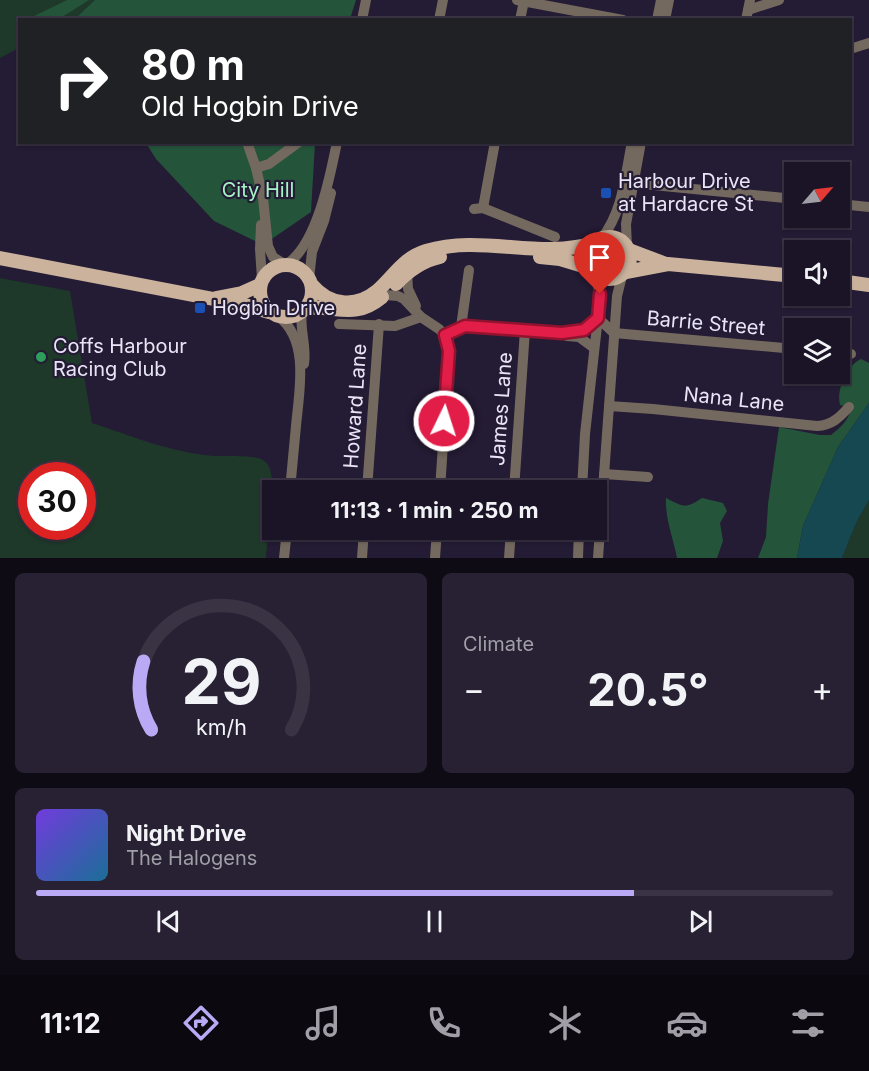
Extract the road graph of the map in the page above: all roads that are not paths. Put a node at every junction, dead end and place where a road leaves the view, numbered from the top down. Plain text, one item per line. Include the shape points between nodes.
1 (366, 0) edge
2 (443, 0) edge
3 (661, 0) edge
4 (669, 0) edge
5 (779, 0) edge
6 (521, 1) edge
7 (555, 4) edge
8 (748, 10) edge
9 (362, 18) edge
10 (439, 18) edge
11 (520, 18) edge
12 (614, 18) edge
13 (657, 18) edge
14 (665, 18) edge
15 (869, 43) edge
16 (852, 48) edge
17 (249, 144) edge
18 (296, 144) edge
19 (337, 144) edge
20 (494, 144) edge
21 (632, 144) edge
22 (641, 144) edge
23 (256, 168) junction
24 (331, 172) junction
25 (633, 183) junction
26 (784, 199) edge
27 (850, 205) edge
28 (869, 207) edge
29 (264, 208) junction
30 (555, 237) dead end
31 (597, 241) junction
32 (628, 248) junction
33 (0, 258) edge
34 (285, 264) junction
35 (668, 264) junction
36 (469, 270) dead end
37 (407, 272) junction
38 (594, 272) junction
39 (624, 274) junction
40 (784, 275) edge
41 (261, 282) junction
42 (311, 282) junction
43 (850, 282) edge
44 (869, 285) edge
45 (386, 295) junction
46 (209, 299) junction
47 (304, 310) junction
48 (274, 314) junction
49 (422, 317) junction
50 (598, 318) junction
51 (339, 324) dead end
52 (379, 324) junction
53 (461, 327) junction
54 (525, 330) junction
55 (562, 333) junction
56 (614, 333) junction
57 (445, 335) junction
58 (594, 348) junction
59 (784, 348) edge
60 (300, 373) junction
61 (609, 406) junction
62 (849, 407) dead end
63 (604, 474) junction
64 (648, 477) dead end
65 (291, 480) edge
66 (368, 480) edge
67 (441, 480) edge
68 (515, 480) edge
69 (583, 480) edge
70 (286, 540) edge
71 (364, 540) edge
72 (436, 540) edge
73 (510, 540) edge
74 (579, 540) edge
75 (284, 558) edge
76 (363, 558) edge
77 (435, 558) edge
78 (509, 558) edge
79 (578, 558) edge
80 (598, 558) edge

1 - 9 street
2 - 10 street
3 - 13 street
4 - 14 street
5 - 8 street
6 - 7 street
6 - 11 street
7 - 12 street
15 - 16 street
17 - 23 street
18 - 23 street via 270,164
19 - 24 street
20 - 30 street via 478,208
21 - 31 street via 619,206 613,222
22 - 25 street
23 - 29 street
24 - 34 street via 309,237 298,256
24 - 42 street via 332,187 324,221 312,252
25 - 26 street
25 - 32 street via 626,224
27 - 28 street
29 - 34 street via 270,252
29 - 41 street
31 - 32 main road via 612,237
31 - 38 main road via 588,255
31 - 42 main road via 565,250 480,243 435,248 410,258 376,291 353,302 325,298
32 - 35 main road
32 - 39 main road via 631,262
33 - 46 main road
34 - 41 main road via 267,272
34 - 42 main road via 300,268
35 - 39 main road
35 - 40 main road
36 - 53 street
37 - 38 main road via 428,260 476,252 560,259
37 - 45 main road
37 - 49 street via 408,289
38 - 39 main road via 610,280
38 - 50 street via 600,294
39 - 56 street via 617,296
41 - 46 main road via 242,293
41 - 48 main road via 261,300
42 - 47 main road via 310,301
43 - 44 main road
45 - 47 main road via 356,311 321,307
45 - 49 street via 398,296
46 - 48 main road
47 - 48 main road via 287,317
47 - 60 street via 305,357
48 - 60 street via 294,336
49 - 52 street, Howard Lane via 395,326
49 - 57 street
50 - 55 street via 584,330
50 - 56 street
50 - 58 street
51 - 52 street, Howard Lane
52 - 66 street, Howard Lane
53 - 54 street
53 - 57 street
54 - 55 street
54 - 68 street, James Lane
55 - 58 street via 579,337
56 - 59 street, Barrie Street
56 - 61 street
57 - 67 street via 449,351
58 - 69 street
60 - 65 street
61 - 62 street, Nana Lane via 817,426 828,425
61 - 63 street
63 - 64 street
63 - 80 street
70 - 75 street
71 - 76 street
72 - 77 street
73 - 78 street
74 - 79 street

